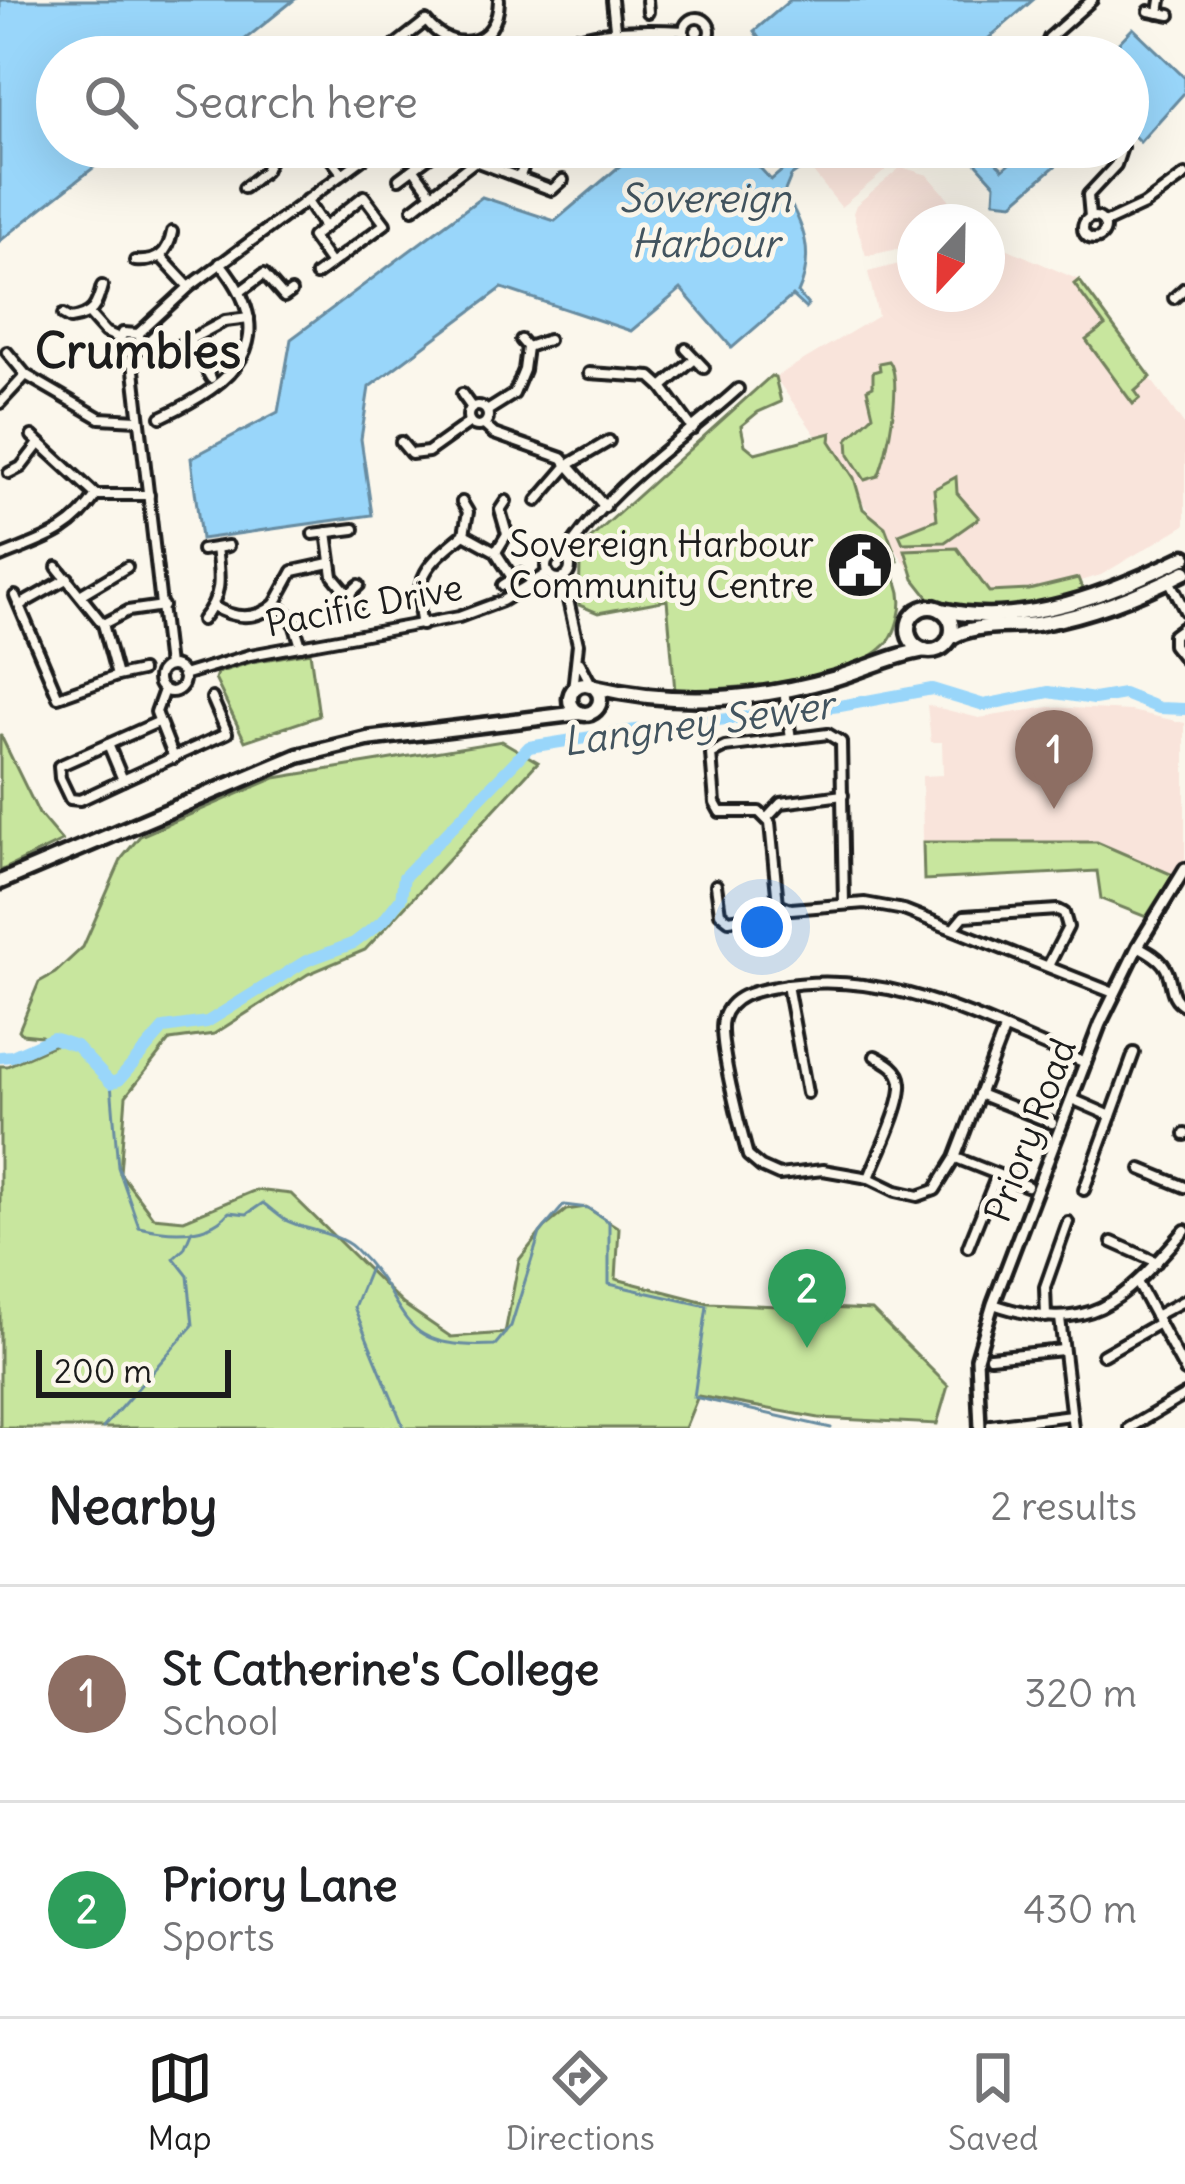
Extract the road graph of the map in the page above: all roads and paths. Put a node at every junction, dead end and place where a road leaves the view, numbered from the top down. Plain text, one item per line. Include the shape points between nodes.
1 (499, 0) edge
2 (612, 0) edge
3 (646, 0) edge
4 (1092, 0) edge
5 (1161, 0) edge
6 (648, 12) dead end
7 (1159, 13) dead end
8 (615, 28) junction
9 (684, 31) junction
10 (485, 35) edge
11 (407, 36) edge
12 (444, 36) edge
13 (579, 36) edge
14 (687, 36) edge
15 (707, 36) edge
16 (1051, 36) edge
17 (266, 168) edge
18 (338, 168) edge
19 (349, 168) edge
20 (414, 168) edge
21 (466, 168) edge
22 (496, 168) edge
23 (523, 168) edge
24 (1113, 168) edge
25 (1120, 168) edge
26 (416, 172) dead end
27 (1126, 172) dead end
28 (342, 173) junction
29 (1185, 175) edge
30 (520, 176) junction
31 (399, 179) dead end
32 (563, 181) dead end
33 (244, 188) dead end
34 (433, 194) junction
35 (306, 200) junction
36 (413, 209) dead end
37 (1090, 217) junction
38 (1105, 224) junction
39 (324, 227) junction
40 (172, 232) dead end
41 (161, 256) junction
42 (135, 261) dead end
43 (220, 263) junction
44 (331, 264) junction
45 (316, 275) dead end
46 (102, 286) dead end
47 (189, 287) junction
48 (1185, 288) edge
49 (241, 291) junction
50 (291, 292) dead end
51 (1174, 298) dead end
52 (89, 314) junction
53 (63, 315) dead end
54 (249, 318) junction
55 (138, 334) junction
56 (119, 338) junction
57 (189, 340) junction
58 (548, 340) dead end
59 (178, 346) dead end
60 (686, 349) dead end
61 (7, 352) dead end
62 (132, 353) junction
63 (695, 359) junction
64 (602, 363) dead end
65 (704, 368) dead end
66 (589, 373) dead end
67 (26, 375) junction
68 (600, 375) junction
69 (211, 378) dead end
70 (662, 387) junction
71 (738, 388) dead end
72 (463, 394) dead end
73 (0, 404) edge
74 (472, 408) junction
75 (487, 411) junction
76 (161, 417) dead end
77 (139, 420) junction
78 (470, 422) junction
79 (484, 424) junction
80 (693, 429) junction
81 (401, 442) dead end
82 (604, 446) dead end
83 (568, 465) junction
84 (9, 473) dead end
85 (96, 495) junction
86 (148, 495) junction
87 (544, 498) dead end
88 (506, 501) dead end
89 (462, 502) dead end
90 (605, 507) junction
91 (354, 529) dead end
92 (327, 532) junction
93 (313, 534) dead end
94 (464, 534) junction
95 (228, 546) dead end
96 (216, 548) junction
97 (202, 550) dead end
98 (496, 552) junction
99 (1185, 556) edge
100 (0, 557) edge
101 (564, 557) junction
102 (330, 563) junction
103 (127, 567) dead end
104 (57, 568) dead end
105 (1185, 572) edge
106 (548, 573) junction
107 (68, 578) junction
108 (563, 578) junction
109 (1168, 580) junction
110 (359, 585) dead end
111 (503, 585) dead end
112 (80, 595) junction
113 (348, 596) junction
114 (275, 604) junction
115 (357, 605) dead end
116 (163, 606) junction
117 (213, 606) junction
118 (942, 610) junction
119 (1185, 611) edge
120 (202, 620) dead end
121 (104, 624) junction
122 (422, 625) junction
123 (1185, 626) edge
124 (908, 629) junction
125 (950, 638) junction
126 (301, 646) junction
127 (925, 650) junction
128 (882, 661) junction
129 (1185, 661) edge
130 (579, 662) junction
131 (168, 666) junction
132 (1176, 669) dead end
133 (142, 671) dead end
134 (183, 675) junction
135 (117, 676) junction
136 (593, 686) junction
137 (164, 690) junction
138 (784, 690) junction
139 (572, 693) junction
140 (628, 695) junction
141 (212, 698) dead end
142 (598, 707) junction
143 (580, 712) junction
144 (545, 718) junction
145 (158, 722) junction
146 (791, 739) junction
147 (108, 744) junction
148 (175, 758) junction
149 (123, 780) junction
150 (843, 796) junction
151 (767, 818) junction
152 (1185, 868) edge
153 (0, 882) edge
154 (716, 885) dead end
155 (844, 903) junction
156 (778, 904) junction
157 (953, 928) junction
158 (1138, 946) junction
159 (1048, 965) junction
160 (787, 985) junction
161 (1114, 993) junction
162 (1185, 1006) edge
163 (1004, 1030) junction
164 (1134, 1053) dead end
165 (874, 1057) dead end
166 (1086, 1063) junction
167 (807, 1093) dead end
168 (979, 1094) junction
169 (1072, 1099) junction
170 (1111, 1116) junction
171 (1052, 1123) dead end
172 (955, 1158) junction
173 (1142, 1169) dead end
174 (997, 1175) junction
175 (869, 1178) junction
176 (1027, 1187) dead end
177 (1185, 1187) edge
178 (1084, 1190) dead end
179 (1068, 1222) dead end
180 (1185, 1230) edge
181 (1112, 1242) dead end
182 (968, 1247) dead end
183 (1156, 1262) junction
184 (1138, 1284) junction
185 (1185, 1300) edge
186 (993, 1304) junction
187 (1046, 1317) junction
188 (1060, 1318) junction
189 (1157, 1320) junction
190 (1063, 1349) junction
191 (1104, 1350) dead end
192 (990, 1357) dead end
193 (1185, 1371) edge
194 (1185, 1395) edge
195 (1071, 1415) junction
196 (985, 1427) edge
197 (1073, 1428) edge
198 (1129, 1428) edge

1 - 10 street
2 - 8 street
3 - 6 street
4 - 16 street
5 - 7 street
8 - 9 street
8 - 13 street
9 - 14 street
9 - 15 street via 702,19
11 - 12 street via 426,21
17 - 33 street
18 - 28 street
19 - 28 street
20 - 31 street
21 - 34 street
22 - 30 street
23 - 30 street
24 - 37 street via 1088,195
25 - 27 street
26 - 34 street
28 - 35 street
29 - 38 street
30 - 32 street via 552,190
34 - 36 street
35 - 39 street
35 - 43 street
37 - 38 street
37 - 38 street via 1083,226 1089,238 1102,236
39 - 44 street via 312,237
39 - 44 street via 364,196 385,224
40 - 41 street
41 - 42 street
41 - 47 street
43 - 47 street
43 - 49 street
44 - 45 street
46 - 52 street
47 - 55 street
48 - 51 street
49 - 50 street via 264,274 284,297
49 - 54 street
52 - 53 street
52 - 56 street
54 - 57 street
54 - 76 street via 248,343 224,381 179,414
55 - 56 street
55 - 62 street via 141,346
56 - 62 street
57 - 59 street
57 - 69 street
58 - 75 street via 524,344 514,394
60 - 63 street
61 - 67 street
62 - 77 street
63 - 65 street
63 - 70 street
64 - 68 street
66 - 68 street
67 - 73 street
67 - 77 street via 100,418
68 - 70 street via 641,375
70 - 80 street
71 - 80 street
72 - 74 street
74 - 75 street
74 - 78 street
75 - 79 street
77 - 86 street
78 - 79 street
78 - 81 street via 424,455
79 - 83 street
80 - 90 street
82 - 83 street
83 - 87 street
83 - 90 street
84 - 85 street via 35,440
85 - 86 street
85 - 100 street via 46,541
86 - 116 street
88 - 98 street via 506,539
89 - 94 street via 473,510
90 - 101 street
91 - 92 street
92 - 93 street
92 - 102 street
94 - 98 street
94 - 122 street via 436,555 422,583
95 - 96 street
96 - 97 street
96 - 117 street via 220,587
98 - 111 street via 516,576
99 - 118 main road via 1045,609
101 - 106 street via 548,560
101 - 108 street via 570,568
102 - 113 street
102 - 114 street via 293,572
103 - 112 street
104 - 107 street
105 - 109 main road
106 - 108 street
106 - 122 street, Pacific Drive via 469,615
107 - 112 street
107 - 135 street via 18,601 58,697
108 - 130 street
109 - 119 street
109 - 125 main road via 1102,609 1018,627 974,627
110 - 113 street
112 - 121 street
113 - 115 street
114 - 117 street via 250,617
114 - 126 street via 292,617
116 - 121 street
116 - 131 street
117 - 120 street
118 - 124 main road via 918,610
118 - 125 main road
121 - 135 street
122 - 126 street, Pacific Drive
123 - 129 street via 1173,645
124 - 127 main road
124 - 128 main road
125 - 127 main road
126 - 134 street, Pacific Drive
127 - 128 main road
128 - 138 main road
129 - 132 street
130 - 136 street
130 - 139 street
131 - 134 street
131 - 137 street via 158,679
133 - 135 street
134 - 137 street via 179,689
136 - 139 main road
136 - 140 main road
136 - 142 main road
137 - 145 street
138 - 140 main road via 683,700
138 - 146 street
139 - 143 main road
139 - 144 main road
140 - 142 main road
141 - 148 street via 227,733
142 - 143 main road
143 - 144 main road
144 - 153 main road via 331,746
145 - 147 street
145 - 148 street
146 - 150 street via 839,738
146 - 151 street via 711,754 720,812
147 - 149 street
147 - 149 street via 59,766 60,778 70,799 80,800
148 - 149 street
150 - 151 street via 781,803
150 - 155 street
151 - 156 street
152 - 158 street, Priory Road
154 - 156 street via 729,920
155 - 156 street
155 - 157 street via 904,910
157 - 159 street
157 - 159 street via 964,916 1058,910 1068,927
158 - 161 street, Priory Road
158 - 162 street via 1165,965 1171,993
159 - 161 street
160 - 163 street via 859,982 926,997
160 - 167 street
160 - 175 street via 748,992 723,1018 748,1156 779,1175
161 - 166 street, Priory Road
163 - 166 street
163 - 168 street
164 - 170 street
165 - 175 street via 901,1082
166 - 169 street, Priory Road
168 - 171 street
168 - 172 street
169 - 170 street
169 - 186 street, Priory Road
170 - 178 street
172 - 174 street
172 - 175 street via 935,1190 918,1196
173 - 177 street
174 - 176 street
174 - 182 street
179 - 187 street via 1045,1287
180 - 183 street
181 - 183 street
183 - 184 street
184 - 188 street via 1110,1304
184 - 189 street
185 - 189 street
186 - 187 street
186 - 196 street, Priory Road via 977,1358
187 - 188 street
188 - 190 street
189 - 191 street
189 - 193 street
190 - 192 street
190 - 195 street
194 - 198 street
195 - 196 street
195 - 197 street

